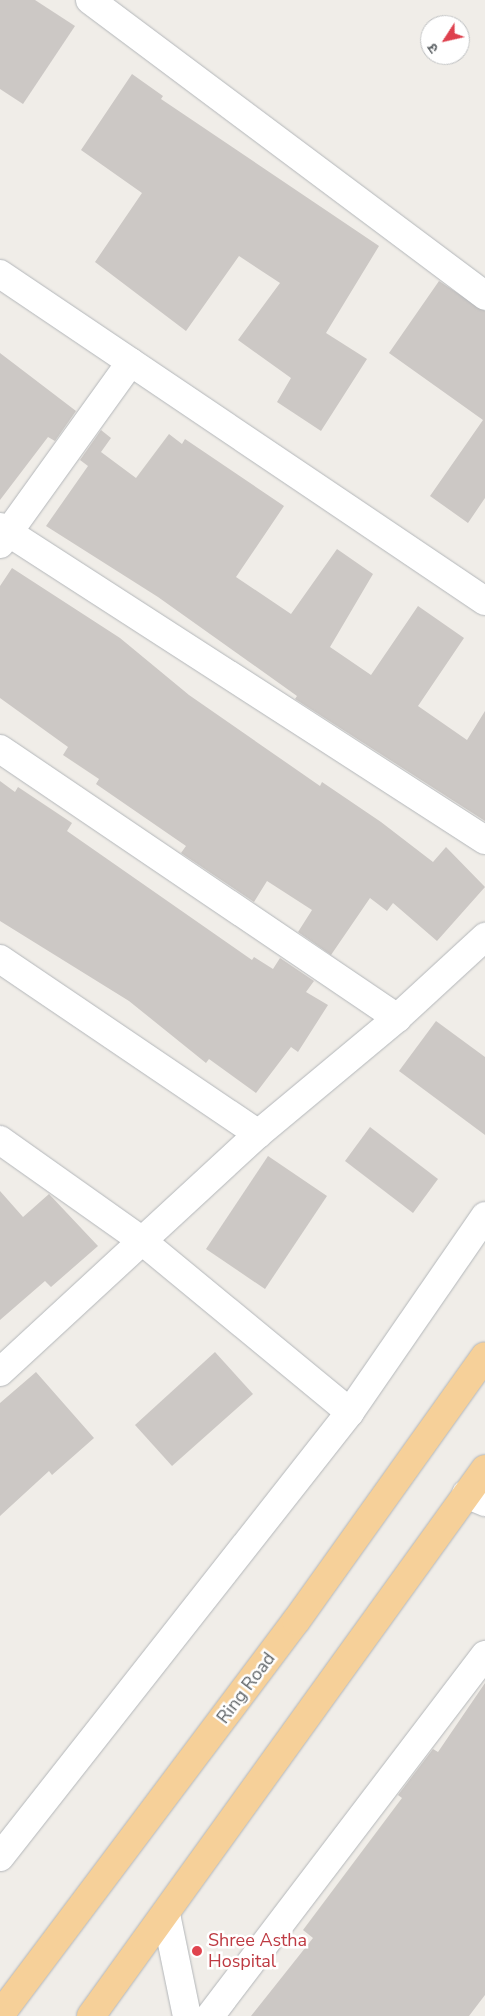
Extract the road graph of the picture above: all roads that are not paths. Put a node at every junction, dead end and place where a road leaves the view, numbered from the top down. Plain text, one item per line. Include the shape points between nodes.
1 (90, 0) edge
2 (0, 274) edge
3 (485, 296) edge
4 (131, 362) junction
5 (3, 535) edge
6 (481, 590) edge
7 (0, 749) edge
8 (485, 840) edge
9 (485, 937) edge
10 (0, 959) edge
11 (398, 1018) junction
12 (258, 1134) junction
13 (0, 1140) edge
14 (485, 1216) edge
15 (141, 1240) junction
16 (485, 1356) edge
17 (0, 1372) edge
18 (350, 1412) junction
19 (485, 1469) edge
20 (476, 1498) edge
21 (485, 1655) edge
22 (0, 1857) edge
23 (166, 1914) junction
24 (0, 2016) edge
25 (91, 2016) edge
26 (187, 2016) edge
27 (210, 2016) edge

1 - 3 street
2 - 4 street
4 - 5 street
4 - 6 street
5 - 8 street
7 - 11 street
9 - 11 street
10 - 12 street
11 - 12 street
12 - 15 street
13 - 15 street
14 - 18 street
15 - 17 street
15 - 18 street
16 - 24 highway, Ring Road via 296,1621
18 - 22 street
19 - 20 highway
20 - 23 highway
21 - 27 street
23 - 25 highway
23 - 26 street

